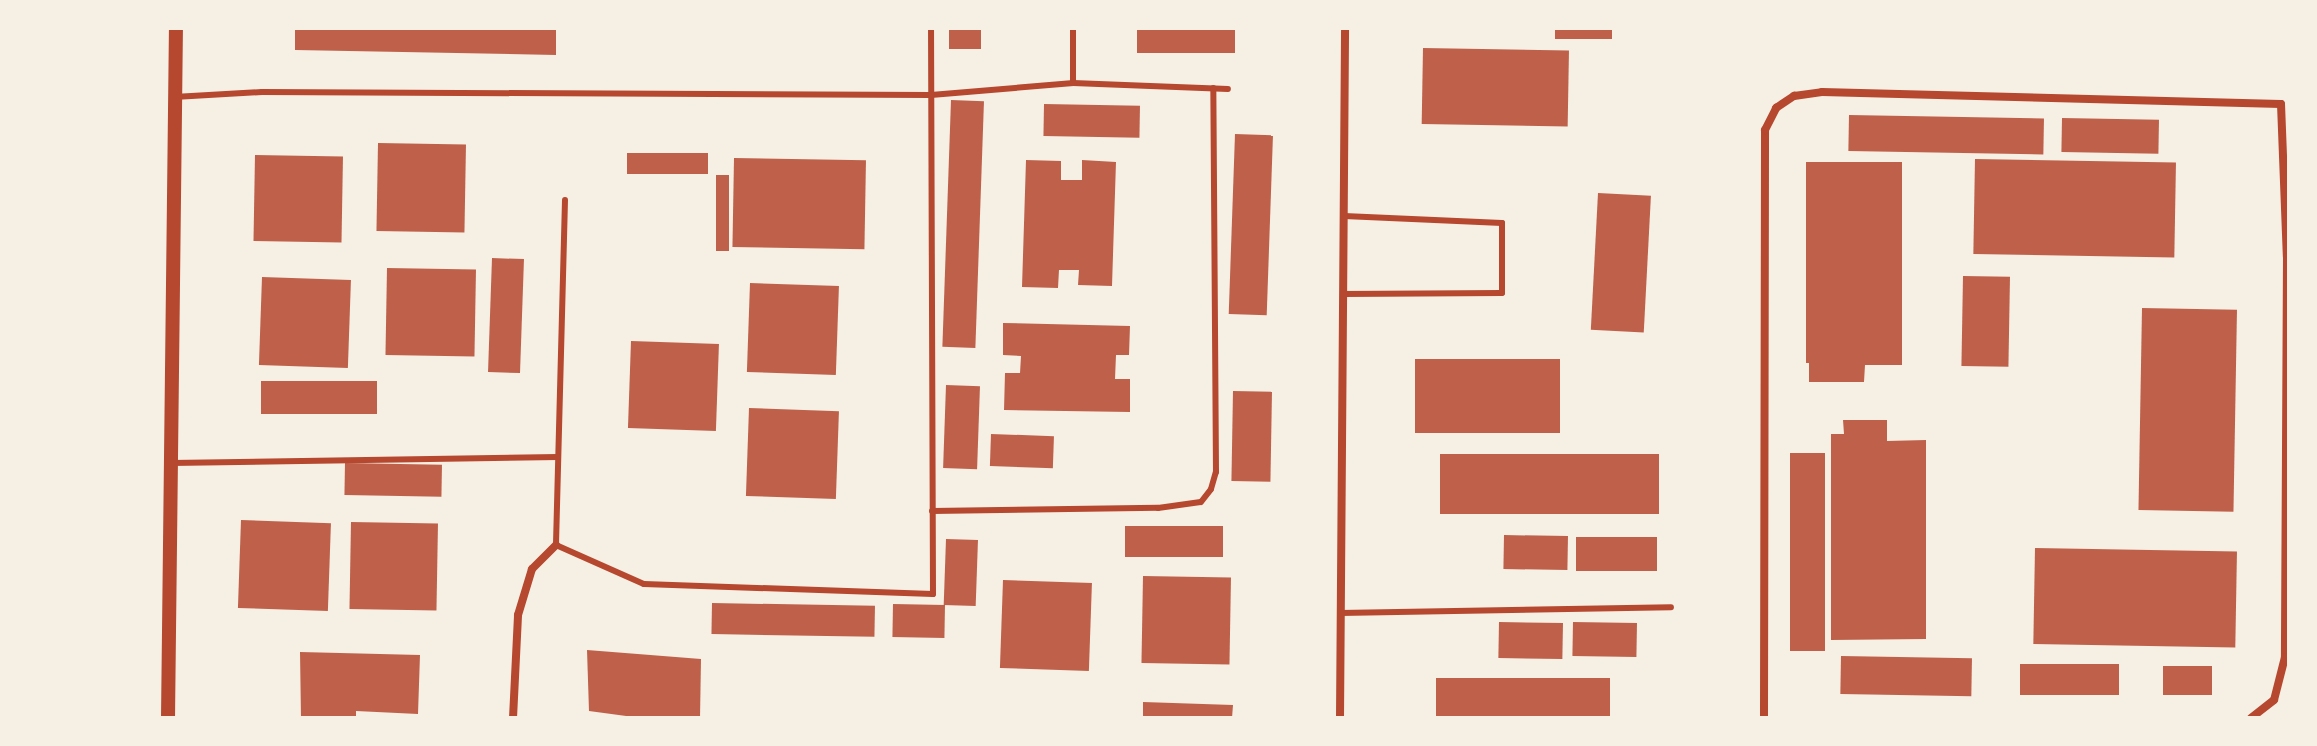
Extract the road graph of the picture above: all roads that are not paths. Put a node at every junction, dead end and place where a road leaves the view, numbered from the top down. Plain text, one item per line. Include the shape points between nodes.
1 (176, 28) edge
2 (931, 28) edge
3 (1073, 28) edge
4 (1345, 28) edge
5 (1073, 83) junction
6 (1213, 88) junction
7 (1228, 89) dead end
8 (931, 95) junction
9 (174, 97) junction
10 (2285, 105) edge
11 (565, 200) dead end
12 (1344, 216) junction
13 (1343, 294) junction
14 (558, 457) junction
15 (171, 463) junction
16 (932, 511) junction
17 (556, 545) junction
18 (1671, 607) dead end
19 (1340, 613) junction
20 (168, 718) edge
21 (513, 718) edge
22 (1340, 718) edge
23 (1764, 718) edge
24 (2251, 718) edge

1 - 9 street
2 - 8 lane
3 - 5 lane
4 - 12 street
5 - 6 lane
5 - 8 lane
6 - 7 lane
6 - 16 lane via 1216,472 1211,489 1201,502 1158,508
8 - 9 lane via 262,92
8 - 16 lane
9 - 15 street
10 - 23 street via 1822,92 1794,96 1776,108 1765,130
10 - 24 street via 2285,657 2274,700
11 - 14 lane
12 - 13 street
12 - 13 lane via 1502,223 1502,293
13 - 19 street
14 - 15 lane
14 - 17 lane
15 - 20 street
16 - 17 lane via 933,594 644,584
17 - 21 street via 532,569 518,615
18 - 19 lane
19 - 22 street

